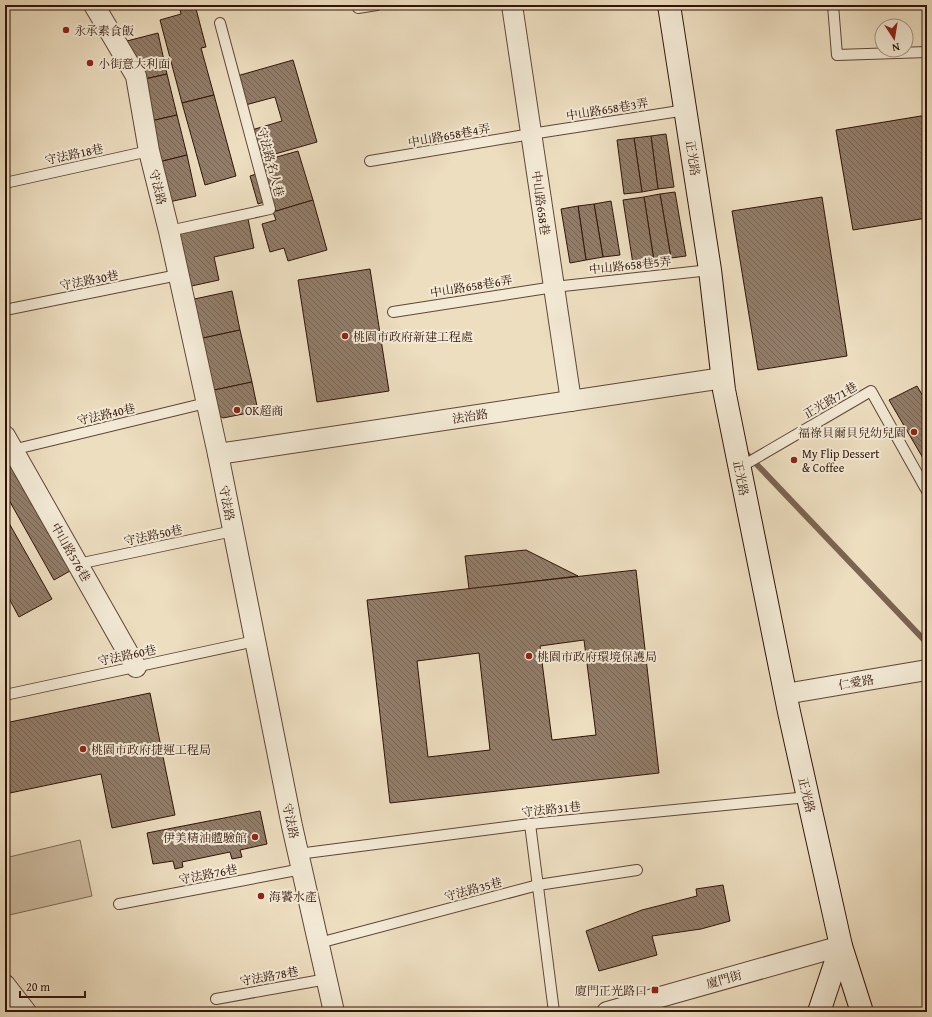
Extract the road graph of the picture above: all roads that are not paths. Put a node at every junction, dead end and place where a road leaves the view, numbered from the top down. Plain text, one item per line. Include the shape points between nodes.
1 (94, 5) edge
2 (377, 5) edge
3 (512, 5) edge
4 (669, 5) edge
5 (832, 5) edge
6 (358, 8) dead end
7 (220, 22) dead end
8 (927, 52) edge
9 (686, 110) junction
10 (531, 134) junction
11 (149, 151) junction
12 (370, 161) dead end
13 (5, 183) edge
14 (169, 231) junction
15 (710, 270) junction
16 (178, 275) junction
17 (554, 287) junction
18 (5, 310) edge
19 (393, 312) dead end
20 (723, 378) junction
21 (570, 401) junction
22 (206, 403) junction
23 (9, 443) edge
24 (218, 454) junction
25 (739, 468) junction
26 (927, 491) edge
27 (233, 531) junction
28 (78, 564) junction
29 (255, 641) junction
30 (136, 666) junction
31 (927, 670) edge
32 (785, 694) junction
33 (5, 695) edge
34 (808, 797) junction
35 (530, 824) junction
36 (300, 862) junction
37 (637, 870) dead end
38 (538, 885) junction
39 (119, 904) dead end
40 (318, 943) junction
41 (841, 946) junction
42 (327, 979) junction
43 (5, 985) edge
44 (216, 999) dead end
45 (26, 1012) edge
46 (334, 1012) edge
47 (554, 1012) edge
48 (607, 1012) edge
49 (820, 1012) edge
50 (862, 1012) edge

1 - 11 street, 守法路 via 136,76
2 - 6 lane
3 - 10 street, 中山路658巷
4 - 9 street, 正光路
5 - 8 lane via 836,55
7 - 14 lane, 守法路名人巷 via 270,209
9 - 10 lane, 中山路658巷3弄
9 - 15 street, 正光路
10 - 12 lane, 中山路658巷4弄
10 - 17 street, 中山路658巷
11 - 13 lane, 守法路18巷
11 - 14 street, 守法路
14 - 16 street, 守法路
15 - 17 lane, 中山路658巷5弄
15 - 20 street, 正光路
16 - 18 lane, 守法路30巷
16 - 22 street, 守法路
17 - 19 lane, 中山路658巷6弄
17 - 21 street, 中山路658巷
20 - 21 street, 法治路
20 - 25 street, 正光路
21 - 24 street, 法治路
22 - 23 lane, 守法路40巷
22 - 24 street, 守法路
23 - 28 street, 中山路576巷
24 - 27 street, 守法路
25 - 26 lane, 正光路71巷 via 871,390
25 - 32 street, 正光路
27 - 28 lane, 守法路50巷
27 - 29 street, 守法路
28 - 30 street, 中山路576巷
29 - 30 lane, 守法路60巷
29 - 36 street, 守法路
30 - 33 lane, 守法路60巷
31 - 32 street, 仁愛路
32 - 34 street, 正光路
34 - 35 lane, 守法路31巷
34 - 41 street, 正光路
35 - 36 lane, 守法路31巷
35 - 38 lane
36 - 39 lane, 守法路76巷
36 - 40 street, 守法路
37 - 38 lane, 守法路35巷
38 - 40 lane, 守法路35巷
38 - 47 lane
40 - 42 street, 守法路
41 - 48 street, 廈門街
41 - 49 street
41 - 50 street, 正光路
42 - 44 lane, 守法路78巷
42 - 46 street, 守法路
43 - 45 street

